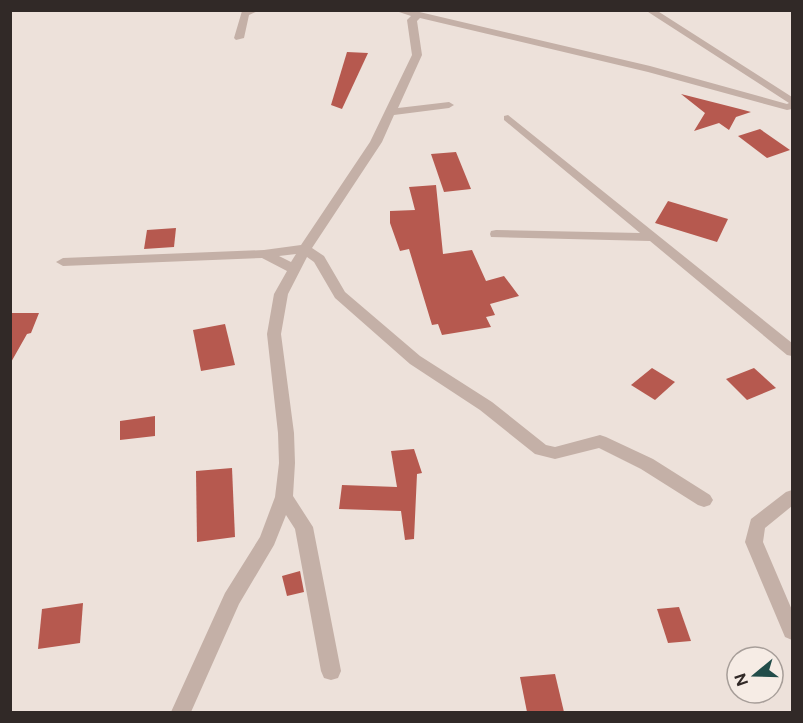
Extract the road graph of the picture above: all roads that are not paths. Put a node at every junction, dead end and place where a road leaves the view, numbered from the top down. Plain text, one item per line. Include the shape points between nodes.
1 (256, 10) edge
2 (397, 10) edge
3 (649, 10) edge
4 (418, 15) junction
5 (238, 38) dead end
6 (792, 101) edge
7 (449, 105) dead end
8 (792, 106) edge
9 (390, 112) junction
10 (508, 118) dead end
11 (496, 234) dead end
12 (653, 237) junction
13 (305, 249) junction
14 (264, 254) junction
15 (63, 262) dead end
16 (294, 269) junction
17 (792, 351) edge
18 (284, 497) junction
19 (792, 497) edge
20 (704, 500) dead end
21 (792, 631) edge
22 (331, 671) dead end
23 (181, 712) edge

1 - 5 street via 245,13
2 - 4 street
3 - 6 street
4 - 8 street
4 - 9 street via 412,20 417,55
7 - 9 street
9 - 13 street via 376,141
10 - 12 street
11 - 12 street
12 - 17 street
13 - 14 street
13 - 16 street
13 - 20 street via 319,259 340,295 356,310 415,360 486,406 542,450 555,453 600,441 647,464
14 - 15 street
14 - 16 street
16 - 18 street via 281,294 274,334 288,464
18 - 22 street via 304,527
18 - 23 street via 268,540 232,599
19 - 21 street via 757,524 754,542

